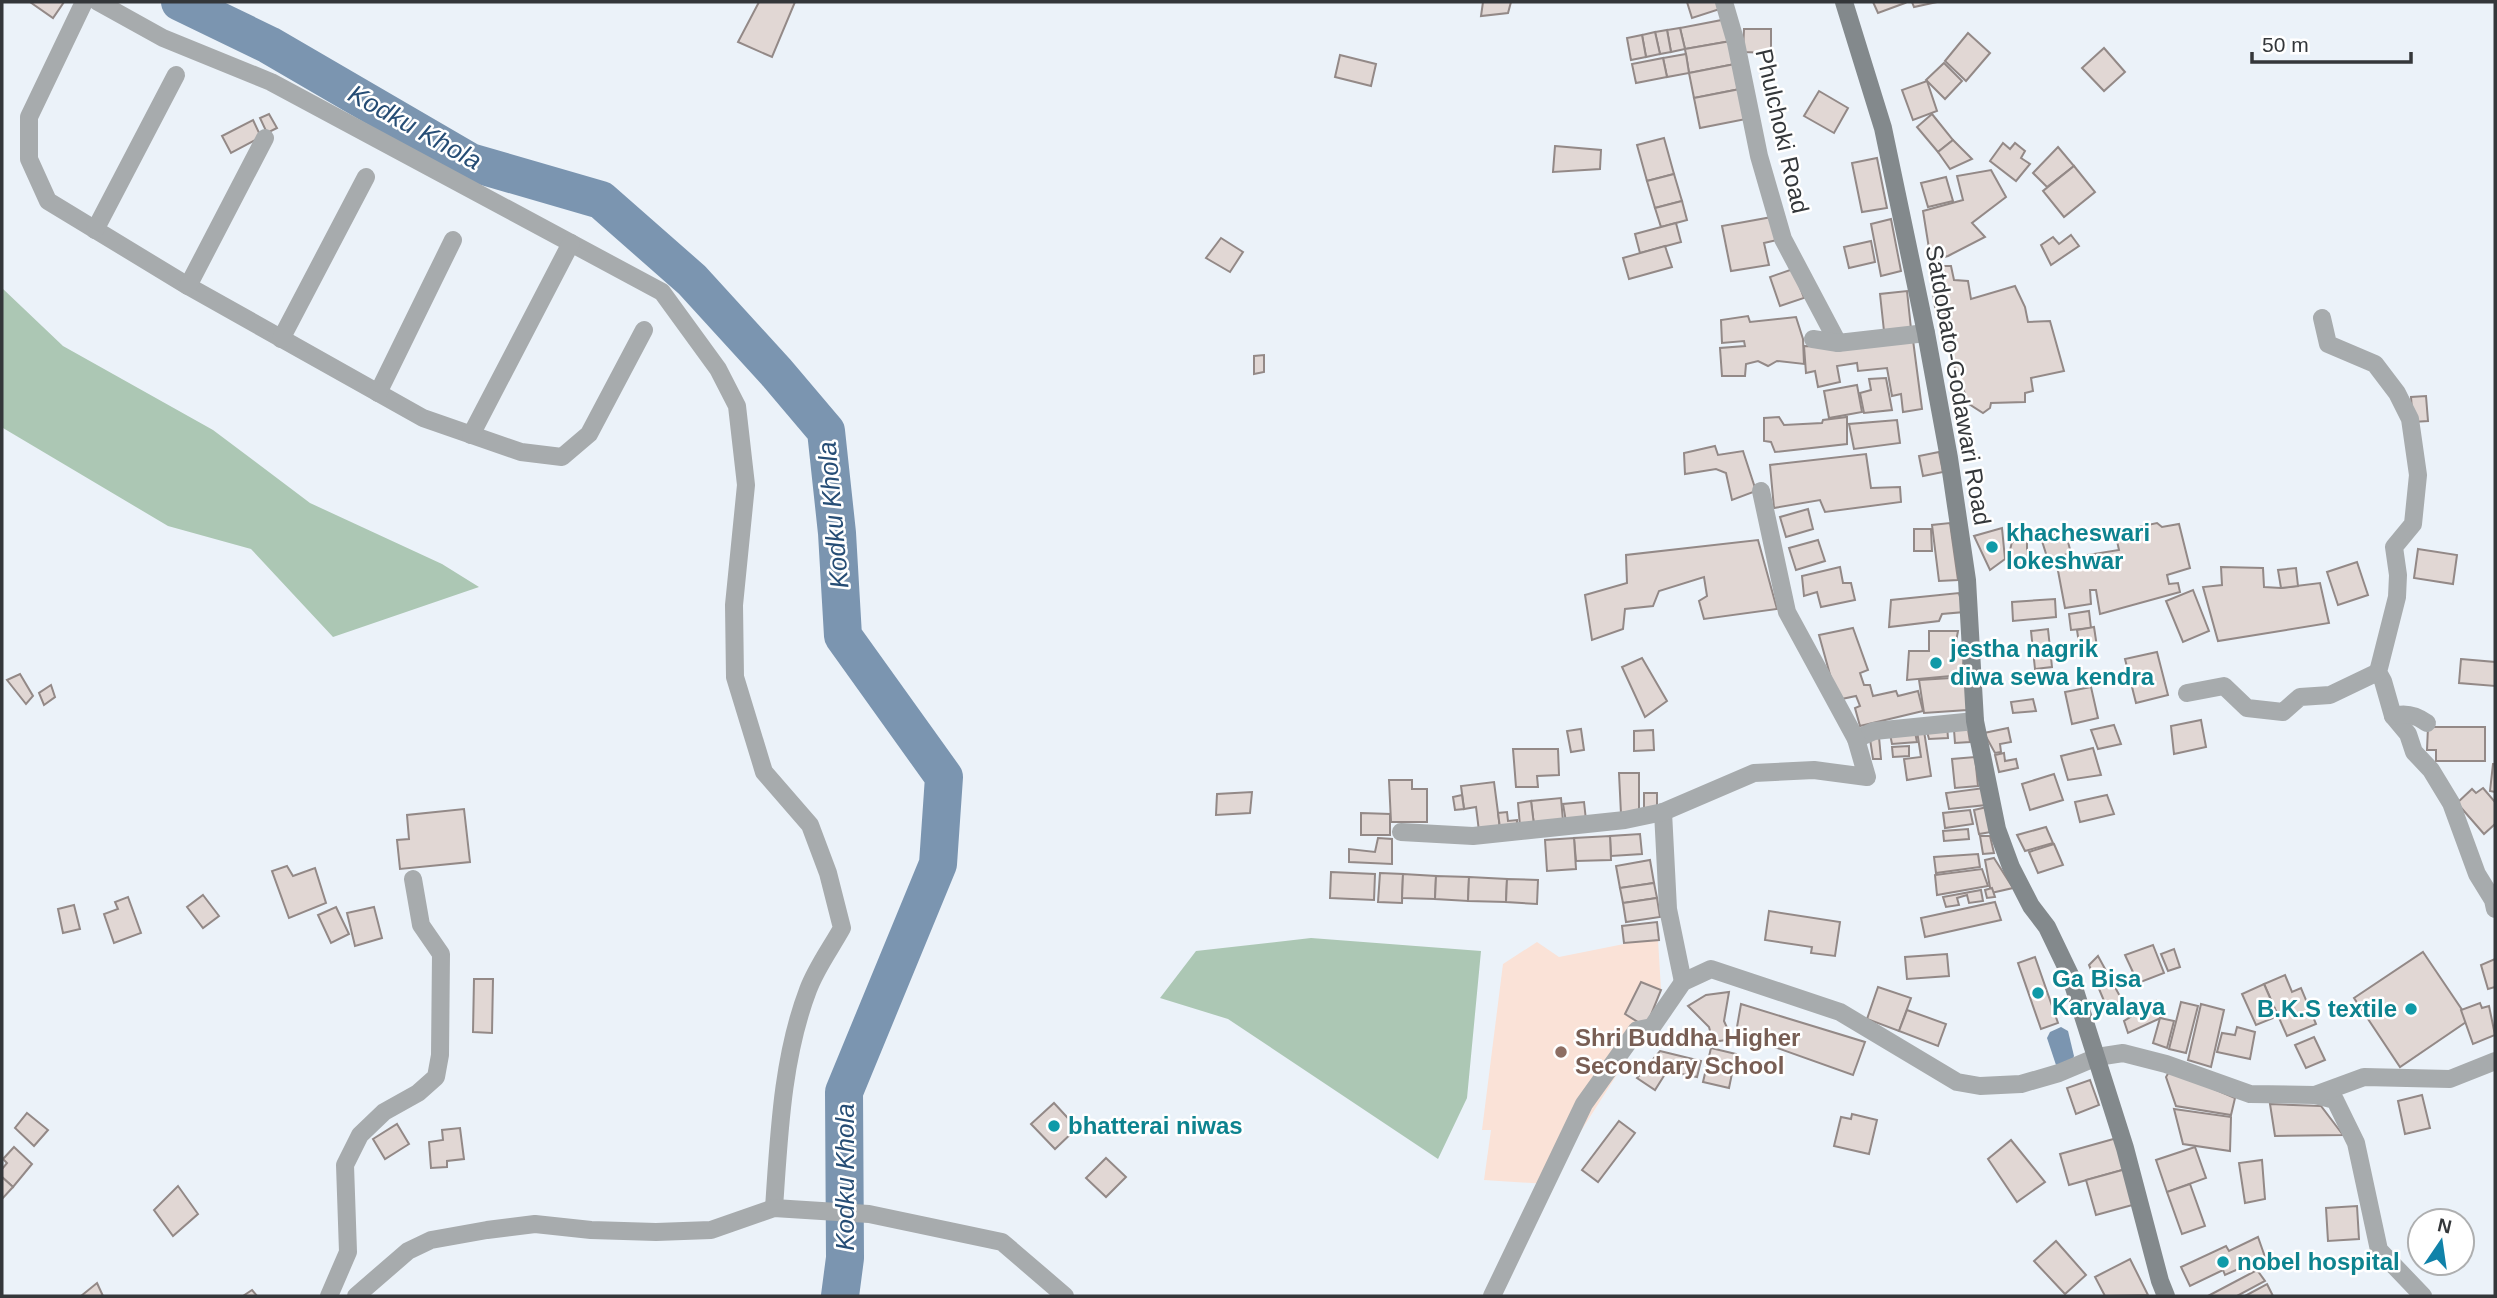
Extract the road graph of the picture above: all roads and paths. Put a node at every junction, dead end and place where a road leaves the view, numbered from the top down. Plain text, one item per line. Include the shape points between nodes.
1 (84, 2) edge
2 (98, 2) edge
3 (1724, 2) edge
4 (1844, 2) edge
5 (176, 75) dead end
6 (265, 138) dead end
7 (366, 177) dead end
8 (95, 230) junction
9 (453, 240) dead end
10 (570, 243) junction
11 (188, 286) junction
12 (2322, 318) dead end
13 (645, 330) dead end
14 (1926, 333) junction
15 (281, 339) junction
16 (1813, 339) dead end
17 (1838, 343) junction
18 (378, 393) junction
19 (471, 435) junction
20 (1760, 491) dead end
21 (2378, 672) junction
22 (2187, 693) dead end
23 (2393, 716) junction
24 (1975, 722) junction
25 (2427, 723) dead end
26 (1856, 739) junction
27 (1663, 812) junction
28 (1401, 832) dead end
29 (413, 879) dead end
30 (2495, 909) edge
31 (1683, 982) junction
32 (2097, 1057) junction
33 (2495, 1061) edge
34 (2315, 1095) junction
35 (774, 1208) junction
36 (329, 1296) edge
37 (356, 1296) edge
38 (1065, 1296) edge
39 (1492, 1296) edge
40 (2166, 1296) edge
41 (2423, 1296) edge

1 - 8 street via 29,117 29,159 48,201
2 - 10 street via 163,38 271,82
3 - 17 street, Phulchoki Road via 1783,239
4 - 14 street, Satdobato-Godawari Road via 1883,128
5 - 8 street
6 - 11 street
7 - 15 street
8 - 11 street
9 - 18 street
10 - 19 street
10 - 35 street via 662,292 719,369 737,406 746,485 734,605 735,677 764,772 810,825 842,928 808,988 790,1053
11 - 15 street
12 - 21 street via 2328,344 2375,364 2397,393 2413,431 2418,475 2413,524 2394,547 2397,597
13 - 19 street via 589,434 562,457 521,453
14 - 17 street
14 - 24 street, Satdobato-Godawari Road via 1967,580
15 - 18 street
16 - 17 street
18 - 19 street via 423,418
20 - 26 street via 1787,612
21 - 22 street via 2330,695 2300,697 2283,712 2247,708 2224,686
21 - 23 street
23 - 25 street via 2403,713
23 - 30 street via 2451,803
24 - 26 street via 1874,731
24 - 32 street, Satdobato-Godawari Road via 1997,829 2011,867 2070,975
26 - 27 street via 1867,777 1814,770 1754,773
27 - 28 street via 1473,836
27 - 31 street via 1668,909
29 - 36 street via 421,925 441,954 436,1077 384,1112 360,1135 345,1165 348,1252
31 - 32 street via 1711,969 1840,1013 1957,1082 2021,1084
31 - 39 street via 1651,1027 1637,1030 1584,1104
32 - 34 street via 2123,1053 2250,1094
32 - 40 street, Satdobato-Godawari Road
33 - 34 street via 2450,1079 2364,1077
34 - 41 street via 2335,1100 2356,1143 2379,1250
35 - 37 street via 711,1230 591,1230 535,1224 431,1240 408,1251
35 - 38 street via 869,1214 1002,1242

